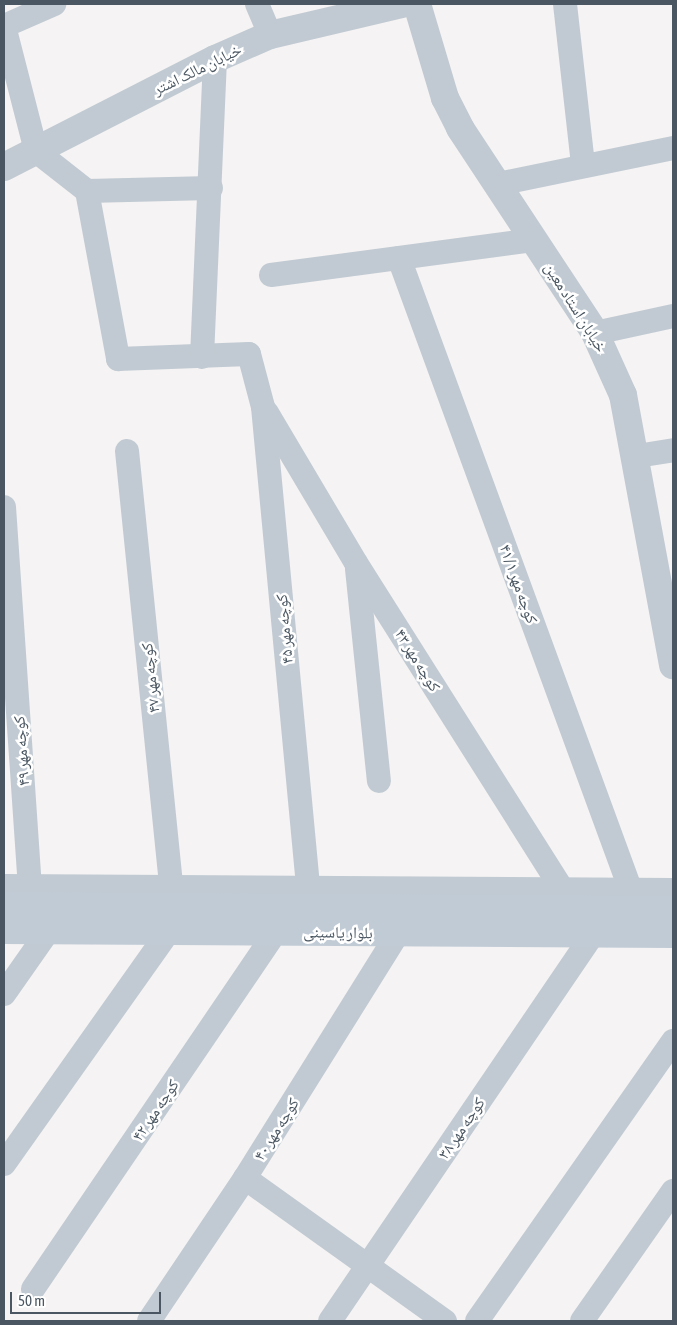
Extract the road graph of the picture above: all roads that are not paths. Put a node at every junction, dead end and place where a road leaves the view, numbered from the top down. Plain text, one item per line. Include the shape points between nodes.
1 (54, 4) edge
2 (257, 4) edge
3 (402, 4) edge
4 (417, 4) edge
5 (565, 4) edge
6 (4, 26) edge
7 (270, 34) junction
8 (215, 59) junction
9 (673, 148) edge
10 (36, 151) junction
11 (583, 165) junction
12 (4, 167) edge
13 (498, 184) junction
14 (211, 188) junction
15 (87, 191) junction
16 (533, 240) junction
17 (399, 258) junction
18 (271, 275) dead end
19 (673, 316) edge
20 (595, 333) junction
21 (202, 357) junction
22 (263, 407) junction
23 (673, 450) edge
24 (128, 451) dead end
25 (636, 456) junction
26 (4, 507) edge
27 (356, 563) junction
28 (673, 665) edge
29 (379, 781) dead end
30 (4, 886) edge
31 (673, 890) edge
32 (31, 896) junction
33 (309, 897) junction
34 (569, 900) junction
35 (635, 900) junction
36 (4, 906) edge
37 (171, 908) junction
38 (673, 910) edge
39 (4, 930) edge
40 (49, 930) junction
41 (276, 931) junction
42 (398, 933) junction
43 (593, 934) junction
44 (673, 934) edge
45 (4, 994) edge
46 (673, 1041) edge
47 (4, 1164) edge
48 (246, 1178) junction
49 (673, 1191) edge
50 (368, 1266) junction
51 (33, 1289) dead end
52 (149, 1321) edge
53 (330, 1321) edge
54 (445, 1321) edge
55 (477, 1321) edge
56 (582, 1321) edge

1 - 6 street
2 - 7 street
3 - 7 street, خیابان مالک اشتر
4 - 13 street, خیابان استاد معین via 445,98 460,128
5 - 11 street
6 - 10 street
7 - 8 street, خیابان مالک اشتر
8 - 10 street, خیابان مالک اشتر
8 - 14 street
9 - 11 street
10 - 12 street, خیابان مالک اشتر
10 - 15 street
11 - 13 street
13 - 16 street, خیابان استاد معین
14 - 15 street
14 - 21 street
15 - 21 street via 118,359
16 - 17 street
16 - 20 street, خیابان استاد معین
17 - 18 street
17 - 35 street, کوچه مهر ۴۱/۱
19 - 20 street
20 - 25 street, خیابان استاد معین via 623,396
21 - 22 street, کوچه مهر ۴۵ via 250,354
22 - 27 street, کوچه مهر ۴۳
22 - 33 street, کوچه مهر ۴۵
23 - 25 street
24 - 37 street, کوچه مهر ۴۷
25 - 28 street, خیابان استاد معین
26 - 32 street, کوچه مهر ۴۹
27 - 29 street
27 - 34 street, کوچه مهر ۴۳
30 - 32 street
31 - 35 street
32 - 36 main road, بلوار یاسینی
32 - 37 main road, بلوار یاسینی
33 - 34 main road, بلوار یاسینی
33 - 37 main road, بلوار یاسینی
34 - 35 main road, بلوار یاسینی
35 - 38 main road, بلوار یاسینی
37 - 40 main road, بلوار یاسینی
37 - 41 main road, بلوار یاسینی
37 - 47 street
39 - 40 main road, بلوار یاسینی
40 - 45 street
41 - 42 main road, بلوار یاسینی
41 - 51 street, کوچه مهر ۴۲
42 - 43 main road, بلوار یاسینی
42 - 48 street, کوچه مهر ۴۰
43 - 44 main road, بلوار یاسینی
43 - 50 street, کوچه مهر ۳۸
46 - 55 street
48 - 50 street
48 - 52 street, کوچه مهر ۴۰
49 - 56 street
50 - 53 street, کوچه مهر ۳۸
50 - 54 street

